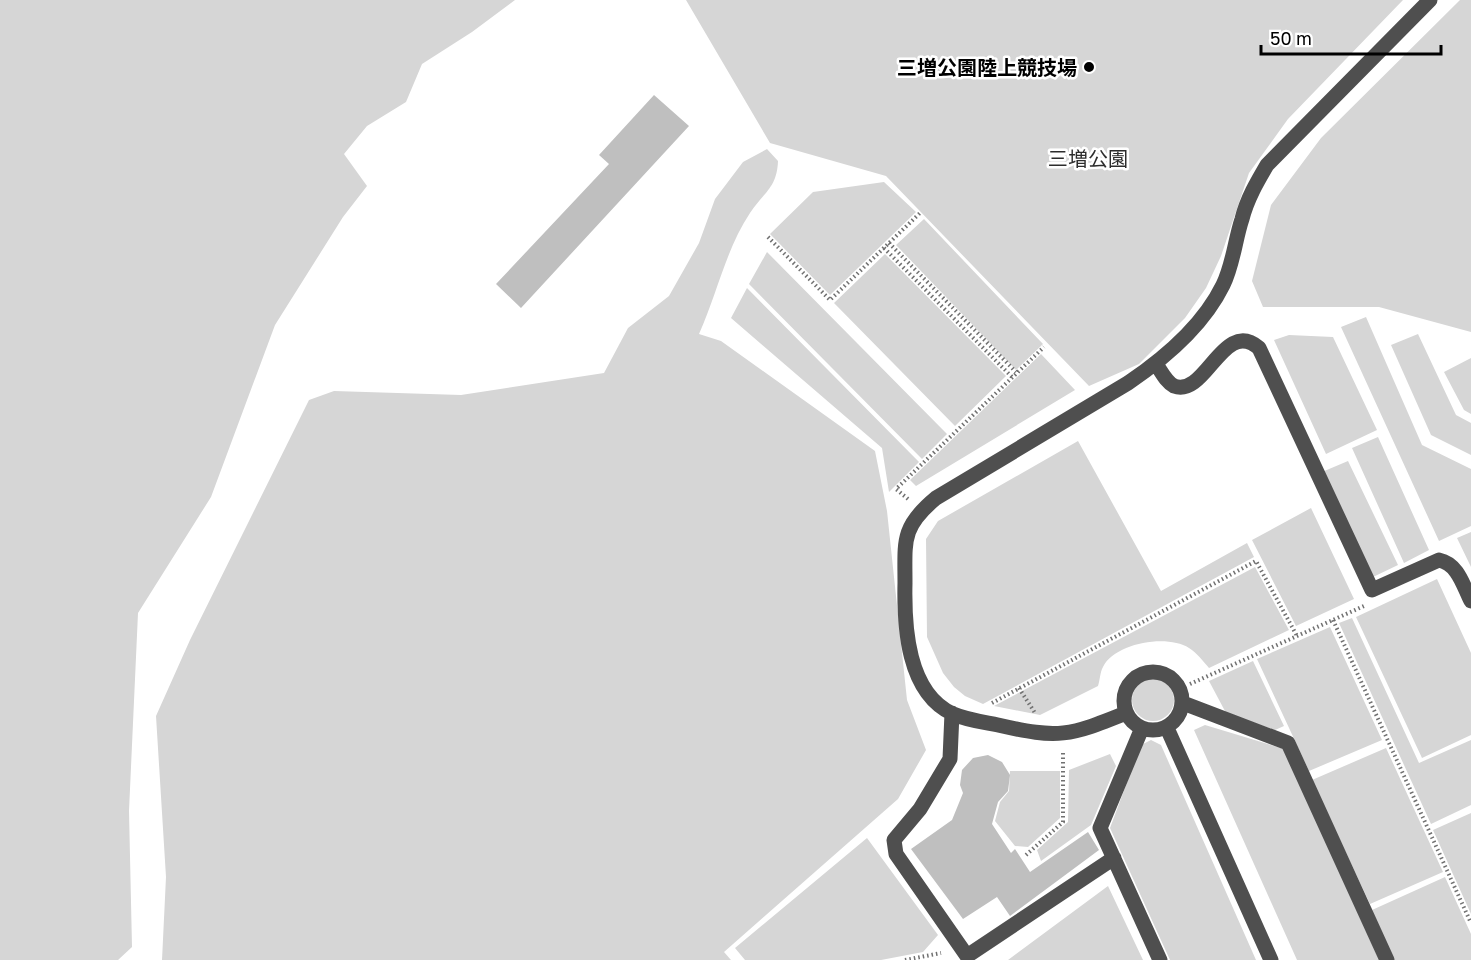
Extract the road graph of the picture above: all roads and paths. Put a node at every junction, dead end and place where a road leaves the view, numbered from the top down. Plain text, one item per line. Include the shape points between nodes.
1 (1430, 0) edge
2 (920, 213) dead end
3 (768, 237) dead end
4 (890, 243) junction
5 (884, 248) junction
6 (1044, 347) dead end
7 (1156, 364) junction
8 (1016, 372) junction
9 (1012, 377) junction
10 (908, 499) dead end
11 (1372, 590) junction
12 (1471, 601) edge
13 (1333, 620) junction
14 (1298, 636) junction
15 (1019, 688) junction
16 (1182, 695) junction
17 (1126, 713) junction
18 (958, 716) junction
19 (1040, 721) dead end
20 (1142, 728) junction
21 (1167, 728) junction
22 (1063, 735) junction
23 (1026, 855) dead end
24 (1114, 858) junction
25 (1471, 923) edge
26 (962, 949) junction
27 (905, 960) edge
28 (1160, 960) edge
29 (1271, 960) edge
30 (1387, 960) edge

1 - 7 street via 1267,165 1251,193 1223,285 1202,317
2 - 4 path
3 - 5 path via 830,300
4 - 5 path
4 - 8 path
5 - 9 path
6 - 8 path
7 - 11 street via 1173,385 1182,387 1191,384 1239,340 1252,341 1259,348
7 - 18 street via 936,498 908,529 904,606 911,657 929,693
8 - 9 path
9 - 10 path via 896,489
11 - 12 street via 1439,560 1455,568
11 - 13 path via 1377,600
13 - 14 path
13 - 25 path
14 - 15 path via 1256,561
14 - 16 path
15 - 18 path
15 - 19 path
16 - 17 street via 1171,676 1156,671 1141,674 1129,683 1124,698
16 - 21 street via 1179,717
16 - 30 street via 1288,743
17 - 20 street
17 - 22 street
18 - 22 street via 1030,733
18 - 26 street via 950,759 920,809 894,840 896,854
20 - 21 street
20 - 24 street via 1100,828
21 - 29 street
22 - 23 path via 1063,822
24 - 26 street via 967,957
24 - 28 street
26 - 27 path

